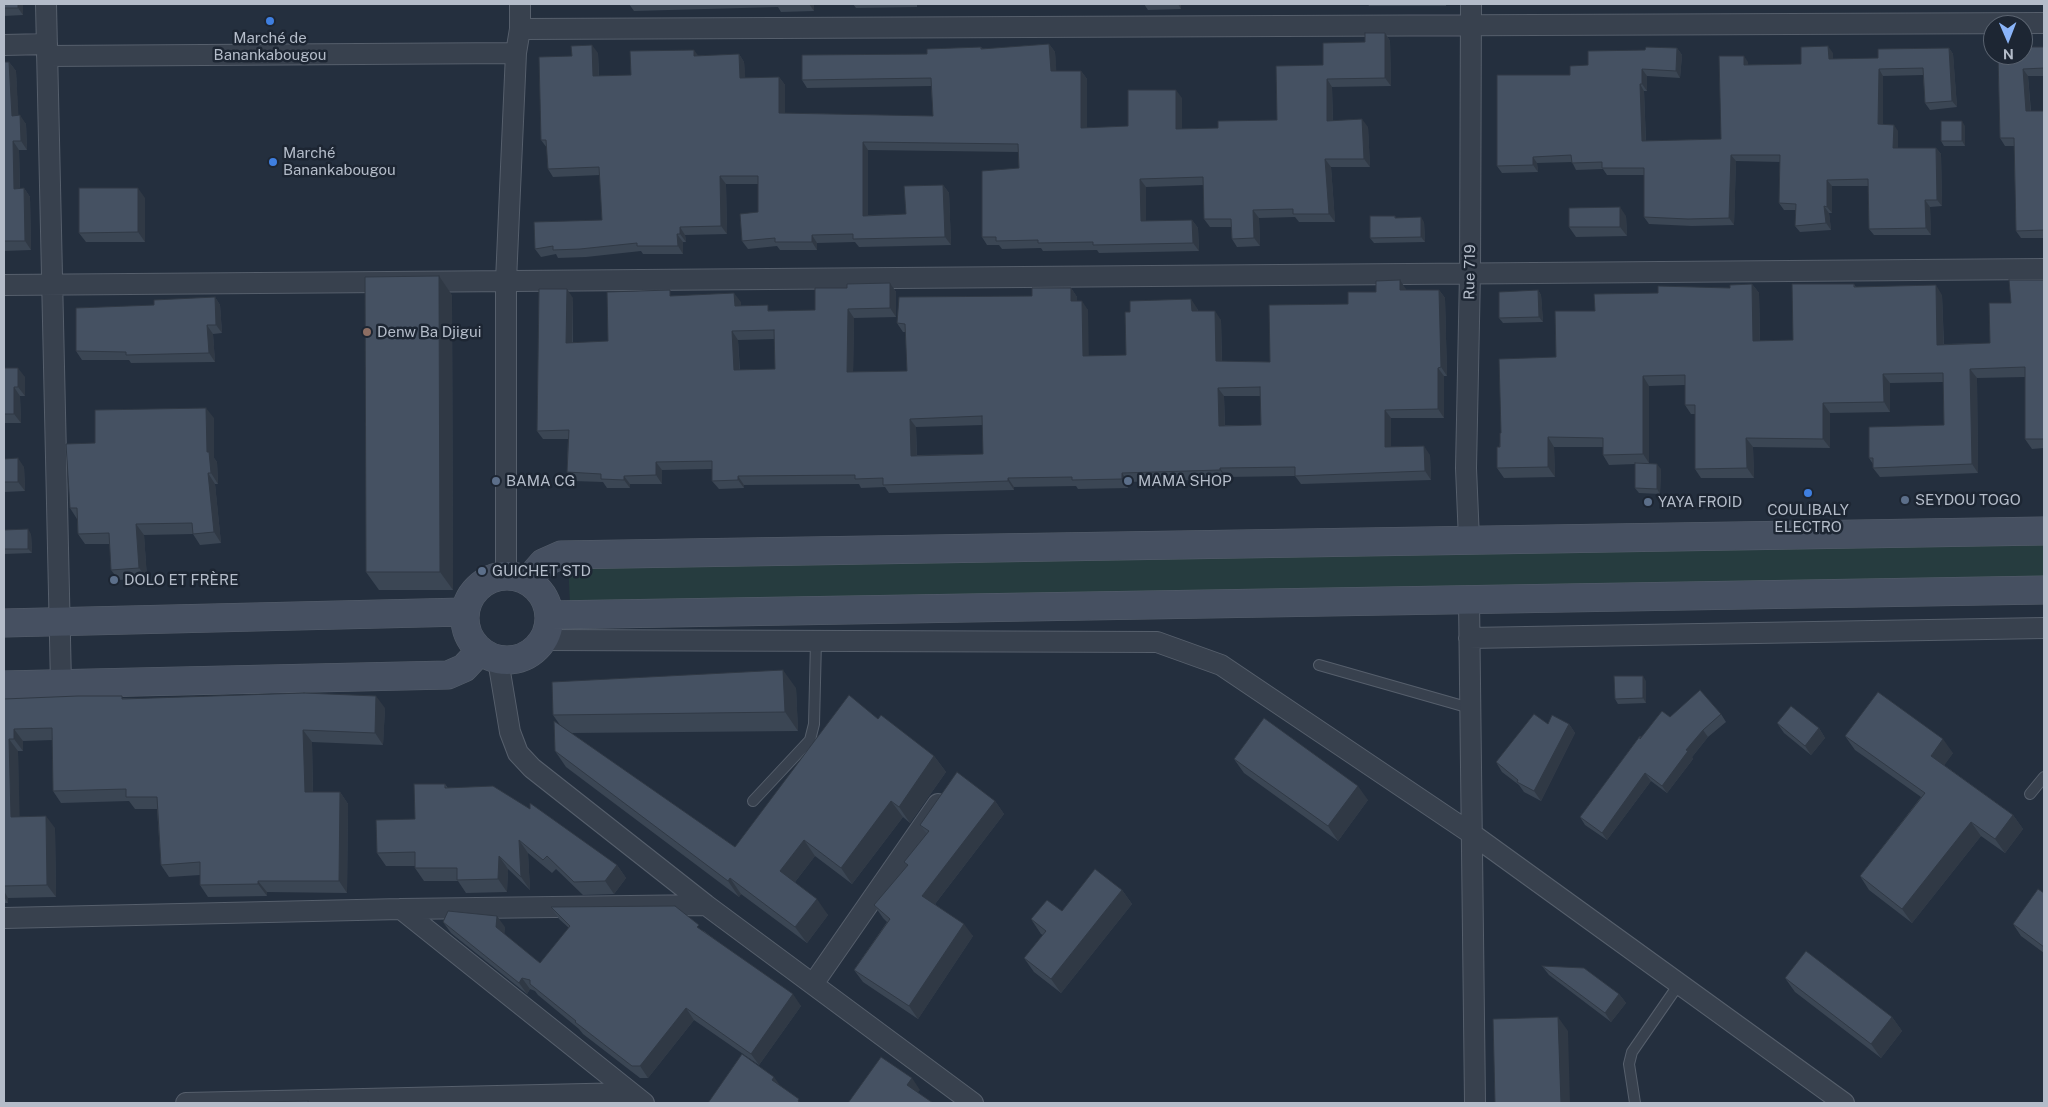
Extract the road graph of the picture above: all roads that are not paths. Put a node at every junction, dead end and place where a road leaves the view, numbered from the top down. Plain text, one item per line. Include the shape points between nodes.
1 (46, 4) edge
2 (520, 4) edge
3 (1471, 4) edge
4 (2044, 23) edge
5 (1471, 24) junction
6 (520, 29) junction
7 (4, 44) edge
8 (47, 50) junction
9 (516, 52) junction
10 (2044, 269) edge
11 (1470, 273) junction
12 (506, 280) junction
13 (52, 284) junction
14 (4, 285) edge
15 (2044, 531) edge
16 (1469, 540) junction
17 (517, 578) junction
18 (2044, 590) edge
19 (1469, 599) junction
20 (464, 612) junction
21 (60, 622) junction
22 (4, 623) edge
23 (547, 628) junction
24 (2044, 628) edge
25 (1469, 638) junction
26 (816, 641) junction
27 (489, 655) junction
28 (1319, 665) dead end
29 (61, 684) junction
30 (4, 685) edge
31 (1470, 708) junction
32 (2044, 776) edge
33 (950, 786) edge
34 (2030, 794) dead end
35 (753, 801) dead end
36 (1472, 834) junction
37 (706, 905) junction
38 (401, 909) junction
39 (4, 918) edge
40 (813, 984) junction
41 (1679, 984) junction
42 (637, 1098) edge
43 (186, 1103) edge
44 (973, 1103) edge
45 (1475, 1103) edge
46 (1636, 1103) edge
47 (1844, 1103) edge

1 - 8 street
2 - 6 street
3 - 5 street, Rue 719
4 - 5 street
5 - 6 street
5 - 11 street, Rue 719
6 - 9 street
7 - 8 street
8 - 9 street
8 - 13 street
9 - 12 street
10 - 11 street
11 - 12 street
11 - 16 street, Rue 719 via 1466,468
12 - 13 street
12 - 17 street
13 - 14 street
13 - 21 street
15 - 16 main road
16 - 17 main road via 561,555
17 - 20 main road via 490,578 472,592
17 - 23 main road via 544,595
18 - 19 main road
19 - 23 main road
19 - 25 street
20 - 21 main road
20 - 27 main road via 467,634
21 - 22 main road
21 - 29 street
23 - 26 street
23 - 27 main road via 524,657
24 - 25 street
25 - 31 street
26 - 35 lane via 814,724 810,740
26 - 36 street via 1157,642 1221,665
27 - 29 main road via 448,675
27 - 37 street via 518,753 532,768
28 - 31 lane
29 - 30 main road
31 - 36 street
32 - 34 lane
33 - 40 street
36 - 41 street
36 - 45 street
37 - 38 street
37 - 40 street
38 - 39 street
38 - 42 street
40 - 44 street
41 - 46 lane via 1632,1052 1629,1064
41 - 47 street
42 - 43 street

